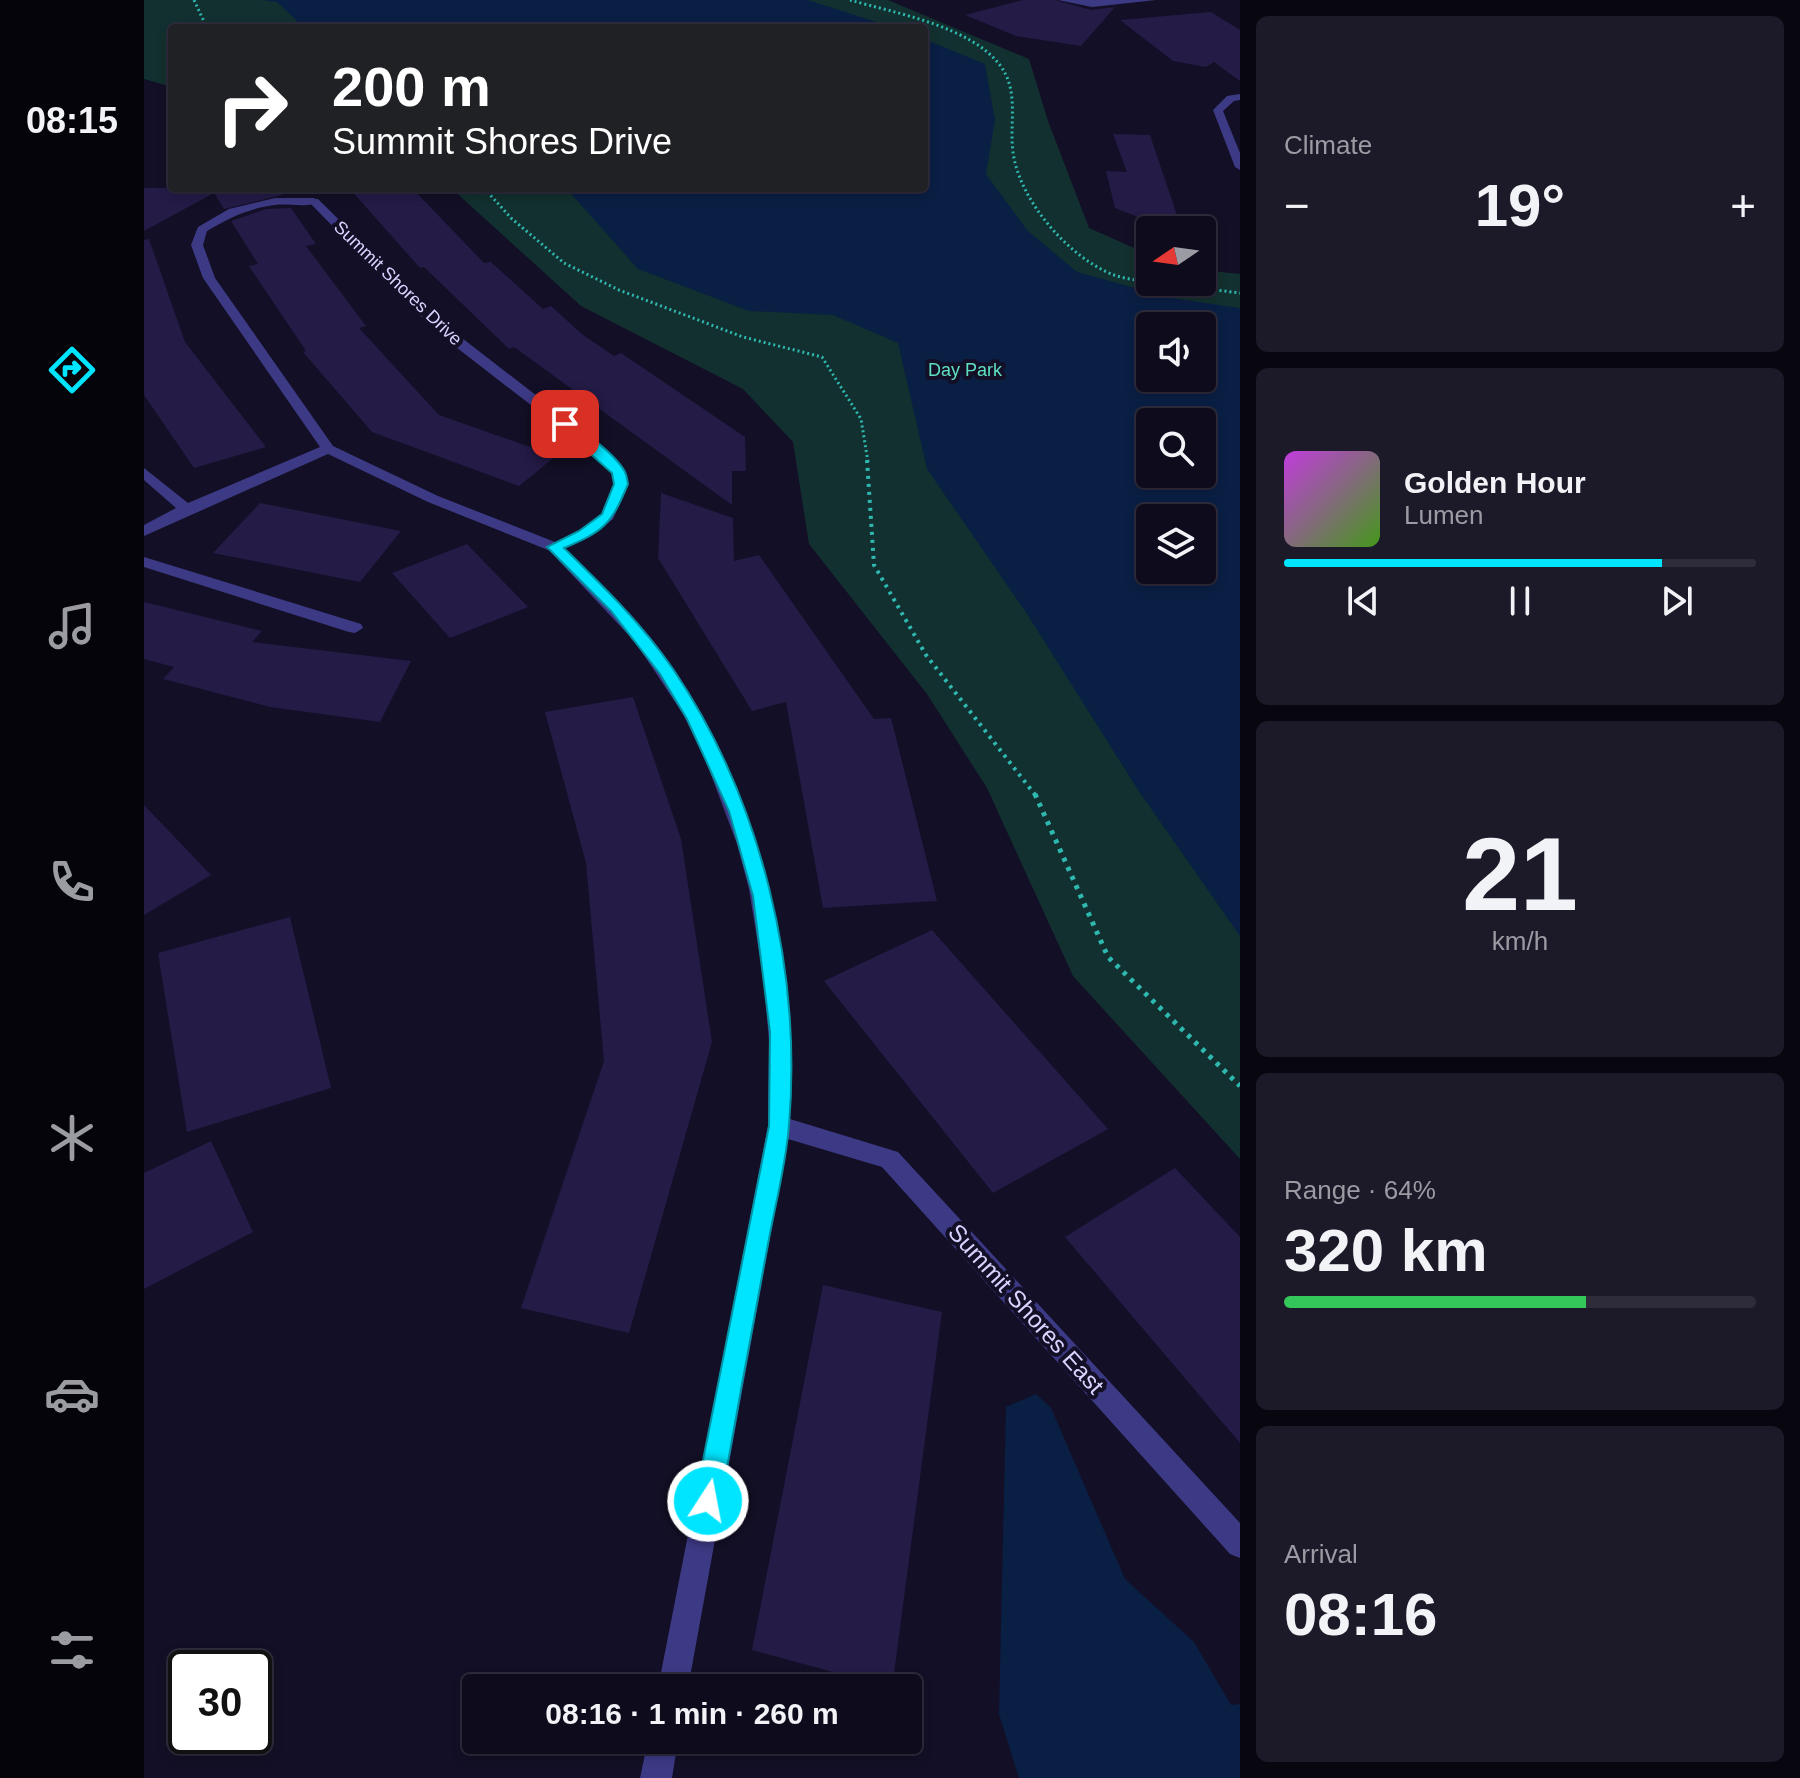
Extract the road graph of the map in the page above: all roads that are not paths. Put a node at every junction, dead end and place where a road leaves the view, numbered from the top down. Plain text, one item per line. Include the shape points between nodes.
1 (1062, 0) edge
2 (1152, 0) edge
3 (1240, 97) edge
4 (1240, 167) edge
5 (328, 449) junction
6 (144, 472) edge
7 (186, 509) junction
8 (144, 531) edge
9 (554, 547) junction
10 (144, 562) edge
11 (355, 628) dead end
12 (779, 1126) junction
13 (1240, 1544) edge
14 (676, 1674) edge
15 (660, 1754) edge
16 (656, 1778) edge

1 - 2 street
3 - 4 street via 1218,110
5 - 7 street
5 - 9 street, Summit Shores Drive via 433,499
5 - 9 street, Summit Shores Drive via 209,278 197,245 202,229 233,211 275,201 314,201 439,327 618,471 621,484 608,516
6 - 7 street
7 - 8 street
9 - 12 street, Summit Shores Drive via 616,608 666,671 696,719 738,811 762,896 775,979
10 - 11 street
12 - 13 street, Summit Shores East via 890,1159
12 - 14 street, Summit Shores Drive
15 - 16 street

